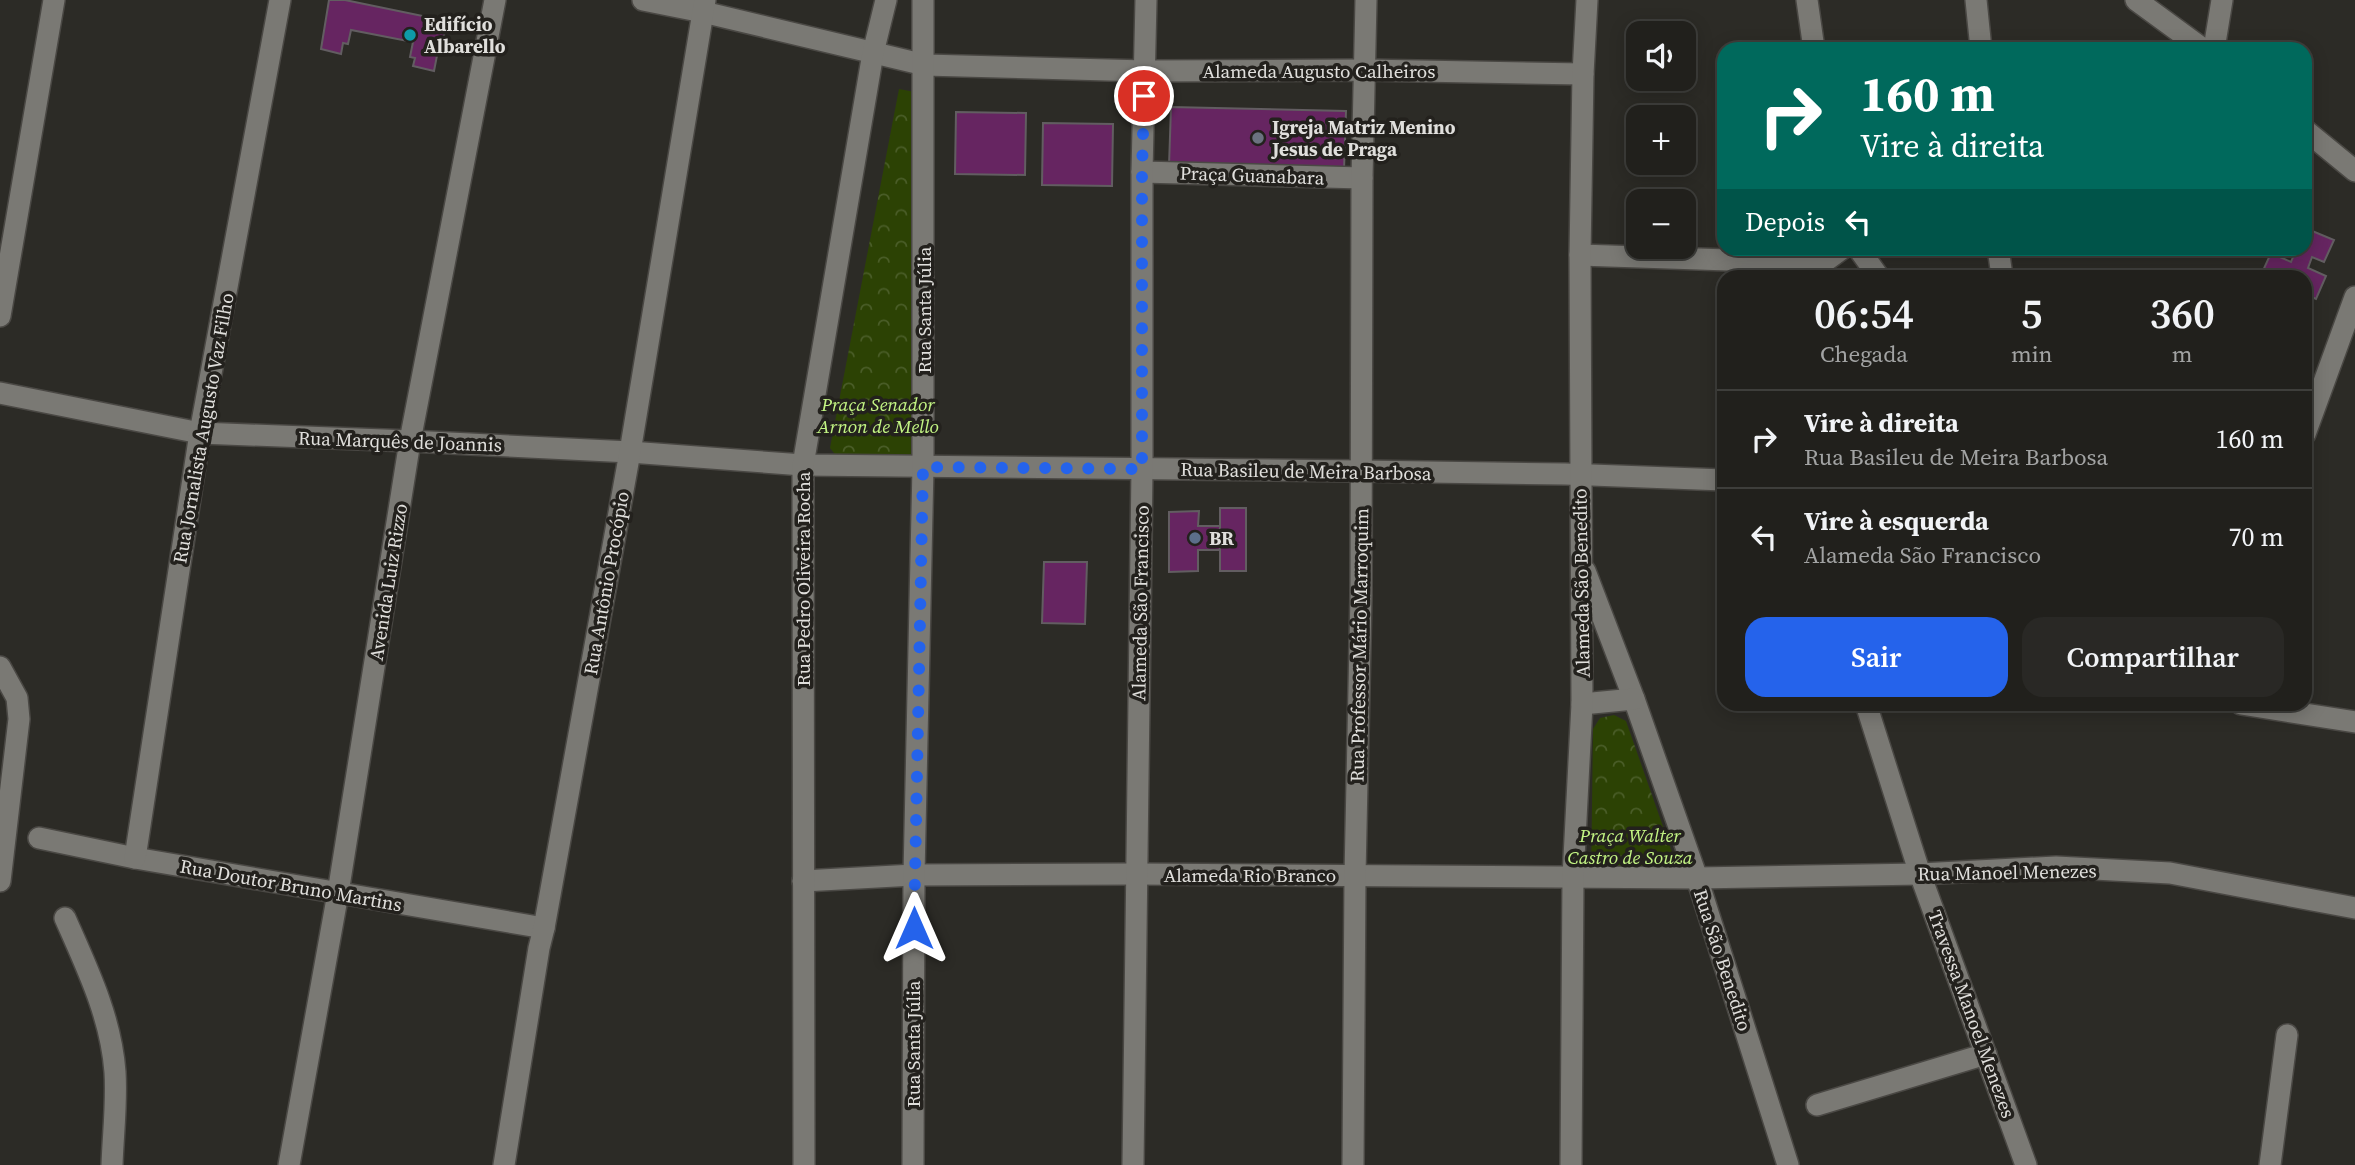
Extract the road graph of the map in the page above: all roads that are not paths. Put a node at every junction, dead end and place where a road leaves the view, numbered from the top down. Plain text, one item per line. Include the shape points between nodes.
1 (54, 0) edge
2 (280, 0) edge
3 (495, 0) edge
4 (643, 0) edge
5 (886, 0) edge
6 (923, 0) edge
7 (1146, 0) edge
8 (1366, 0) edge
9 (1587, 0) edge
10 (1807, 0) edge
11 (1976, 0) edge
12 (2136, 0) edge
13 (2222, 0) edge
14 (704, 6) edge
15 (1813, 42) edge
16 (1980, 42) edge
17 (2193, 42) edge
18 (2215, 42) edge
19 (873, 53) junction
20 (925, 65) junction
21 (1365, 70) junction
22 (1145, 71) junction
23 (1583, 74) junction
24 (2312, 136) edge
25 (2355, 171) edge
26 (1142, 172) junction
27 (1362, 178) junction
28 (1580, 255) junction
29 (1832, 256) edge
30 (2355, 296) edge
31 (0, 316) edge
32 (0, 393) edge
33 (2312, 415) edge
34 (200, 433) junction
35 (410, 441) junction
36 (630, 452) junction
37 (803, 465) junction
38 (923, 467) junction
39 (1142, 469) junction
40 (1362, 471) junction
41 (1580, 475) junction
42 (1717, 480) edge
43 (1581, 559) junction
44 (0, 667) edge
45 (1634, 699) junction
46 (1582, 704) junction
47 (1868, 711) edge
48 (2285, 711) edge
49 (2355, 722) edge
50 (39, 838) dead end
51 (135, 859) junction
52 (1136, 874) junction
53 (1920, 874) junction
54 (914, 875) junction
55 (1355, 875) junction
56 (1573, 877) junction
57 (1697, 878) junction
58 (0, 881) edge
59 (803, 881) junction
60 (338, 893) junction
61 (2355, 908) edge
62 (65, 918) dead end
63 (544, 928) junction
64 (2287, 1035) dead end
65 (1986, 1054) junction
66 (1817, 1105) dead end
67 (112, 1165) edge
68 (289, 1165) edge
69 (504, 1165) edge
70 (804, 1165) edge
71 (913, 1165) edge
72 (1133, 1165) edge
73 (1353, 1165) edge
74 (1571, 1165) edge
75 (1788, 1165) edge
76 (2026, 1165) edge
77 (2270, 1165) edge

1 - 31 street
2 - 34 street, Rua Jornalista Augusto Vaz Filho
3 - 35 street, Avenida Luiz Rizzo
4 - 14 street, Alameda Augusto Calheiros
5 - 19 street, Rua Pedro Oliveira Rocha
6 - 20 street, Rua Santa Júlia
7 - 22 street, Alameda São Francisco
8 - 21 street, Rua Professor Mário Marroquim
9 - 23 street, Alameda São Benedito
10 - 15 street
11 - 16 street
12 - 17 street
13 - 18 street
14 - 19 street, Alameda Augusto Calheiros
14 - 36 street, Rua Antônio Procópio
19 - 20 street, Alameda Augusto Calheiros
19 - 37 street, Rua Pedro Oliveira Rocha
20 - 22 street, Alameda Augusto Calheiros
20 - 38 street, Rua Santa Júlia
21 - 22 street, Alameda Augusto Calheiros
21 - 23 street, Alameda Augusto Calheiros
21 - 27 street, Rua Professor Mário Marroquim
22 - 26 street, Alameda São Francisco
23 - 28 street, Alameda São Benedito
24 - 25 street
26 - 27 street, Praça Guanabara
26 - 39 street, Alameda São Francisco
27 - 40 street, Rua Professor Mário Marroquim
28 - 29 street via 1814,264
28 - 41 street, Alameda São Benedito
30 - 33 street
32 - 34 street, Rua Marquês de Joannis
34 - 35 street, Rua Marquês de Joannis
34 - 51 street, Rua Jornalista Augusto Vaz Filho
35 - 36 street, Rua Marquês de Joannis
35 - 60 street, Avenida Luiz Rizzo
36 - 37 street, Rua Marquês de Joannis
36 - 63 street, Rua Antônio Procópio
37 - 38 street, Rua Basileu de Meira Barbosa
37 - 59 street, Rua Pedro Oliveira Rocha
38 - 39 street, Rua Basileu de Meira Barbosa
38 - 54 street, Rua Santa Júlia
39 - 40 street, Rua Basileu de Meira Barbosa
39 - 52 street, Alameda São Francisco
40 - 41 street, Rua Basileu de Meira Barbosa
40 - 55 street, Rua Professor Mário Marroquim
41 - 42 street, Rua Basileu de Meira Barbosa
41 - 43 street, Alameda São Benedito
43 - 45 street, Rua São Benedito
43 - 46 street, Alameda São Benedito
44 - 58 street via 18,698 19,719
45 - 46 street
45 - 57 street, Rua São Benedito
46 - 56 street, Alameda São Benedito
47 - 53 street, Travessa Manoel Menezes
48 - 49 street
50 - 51 street, Rua Doutor Bruno Martins
51 - 60 street, Rua Doutor Bruno Martins
52 - 54 street, Alameda Rio Branco
52 - 55 street, Alameda Rio Branco
52 - 72 street, Alameda São Francisco
53 - 57 street, Rua Manoel Menezes
53 - 61 street, Rua Manoel Menezes via 2056,867 2170,873
53 - 65 street, Travessa Manoel Menezes
54 - 59 street, Alameda Rio Branco
54 - 71 street, Rua Santa Júlia
55 - 56 street, Alameda Rio Branco
55 - 73 street, Rua Professor Mário Marroquim
56 - 57 street, Alameda Rio Branco
56 - 74 street, Alameda São Benedito
57 - 75 street, Rua São Benedito
59 - 70 street, Rua Pedro Oliveira Rocha
60 - 63 street, Rua Doutor Bruno Martins
60 - 68 street, Avenida Luiz Rizzo
62 - 67 street via 93,981 110,1035 115,1074
63 - 69 street, Rua Antônio Procópio
64 - 77 street
65 - 66 street
65 - 76 street, Travessa Manoel Menezes

